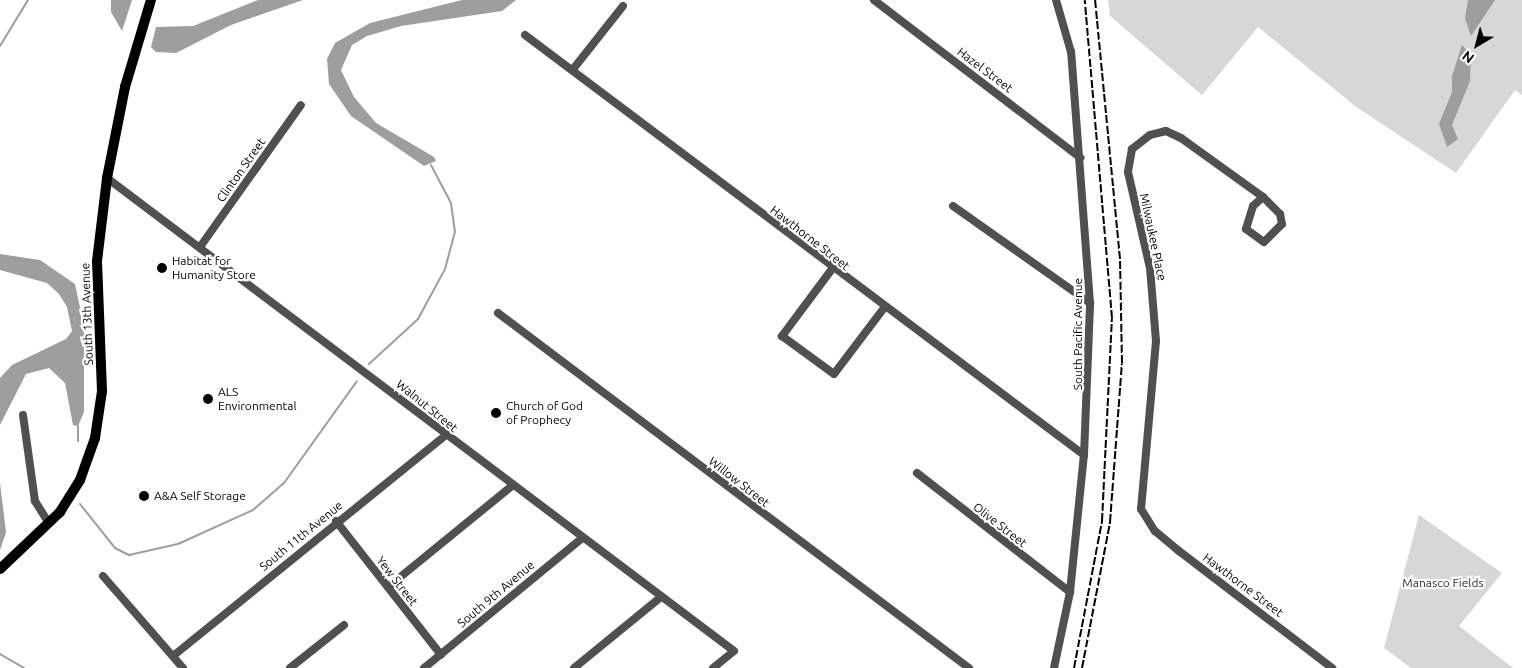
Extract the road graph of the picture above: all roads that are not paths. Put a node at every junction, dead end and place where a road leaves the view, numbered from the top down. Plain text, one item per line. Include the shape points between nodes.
1 (151, 0) edge
2 (874, 0) edge
3 (1056, 0) edge
4 (623, 6) dead end
5 (525, 35) dead end
6 (574, 68) junction
7 (301, 105) dead end
8 (1081, 158) junction
9 (107, 178) junction
10 (1263, 197) junction
11 (953, 206) dead end
12 (200, 247) junction
13 (832, 270) junction
14 (1090, 303) junction
15 (884, 308) junction
16 (498, 313) dead end
17 (23, 415) dead end
18 (445, 436) junction
19 (1084, 455) junction
20 (917, 474) dead end
21 (512, 486) junction
22 (1144, 516) joint
23 (336, 521) junction
24 (50, 523) junction
25 (582, 538) junction
26 (0, 569) edge
27 (103, 576) dead end
28 (388, 587) junction
29 (1070, 592) junction
30 (661, 597) junction
31 (344, 625) dead end
32 (441, 655) junction
33 (173, 656) junction
34 (182, 668) edge
35 (290, 668) edge
36 (424, 668) edge
37 (574, 668) edge
38 (713, 668) edge
39 (969, 668) edge
40 (1054, 668) edge
41 (1332, 668) edge

1 - 9 main road, South 13th Avenue via 125,87
2 - 8 street, Hazel Street
3 - 8 street, South Pacific Avenue via 1070,52
4 - 6 street
5 - 6 street, Hawthorne Street
6 - 13 street, Hawthorne Street
7 - 12 street, Clinton Street
8 - 14 street, South Pacific Avenue
9 - 12 street, Walnut Street
9 - 24 main road, South 13th Avenue via 97,261 102,391 95,438 80,480
10 - 10 street, Milwaukee Place via 1280,214 1282,224 1264,242 1246,229 1253,206
10 - 22 street, Milwaukee Place via 1166,131 1150,135 1132,149 1128,172 1150,268 1156,341 1141,502
11 - 14 street
12 - 18 street, Walnut Street
13 - 15 street, Hawthorne Street
13 - 15 street via 782,336 812,358 834,374
14 - 19 street, South Pacific Avenue
15 - 19 street, Hawthorne Street
16 - 39 street, Willow Street
17 - 24 street via 35,500
18 - 21 street, Walnut Street
18 - 23 street, South 11th Avenue
19 - 29 street, South Pacific Avenue
20 - 29 street, Olive Street
21 - 25 street, Walnut Street
21 - 28 street
22 - 41 street, Hawthorne Street via 1179,551
23 - 28 street, Yew Street
23 - 33 street, South 11th Avenue
24 - 26 main road, South 13th Avenue
25 - 30 street, Walnut Street
25 - 32 street, South 9th Avenue
27 - 33 street
28 - 32 street, Yew Street
29 - 40 street, South Pacific Avenue
30 - 37 street
30 - 38 street, Walnut Street via 734,651
31 - 35 street
32 - 36 street, South 9th Avenue
33 - 34 street

